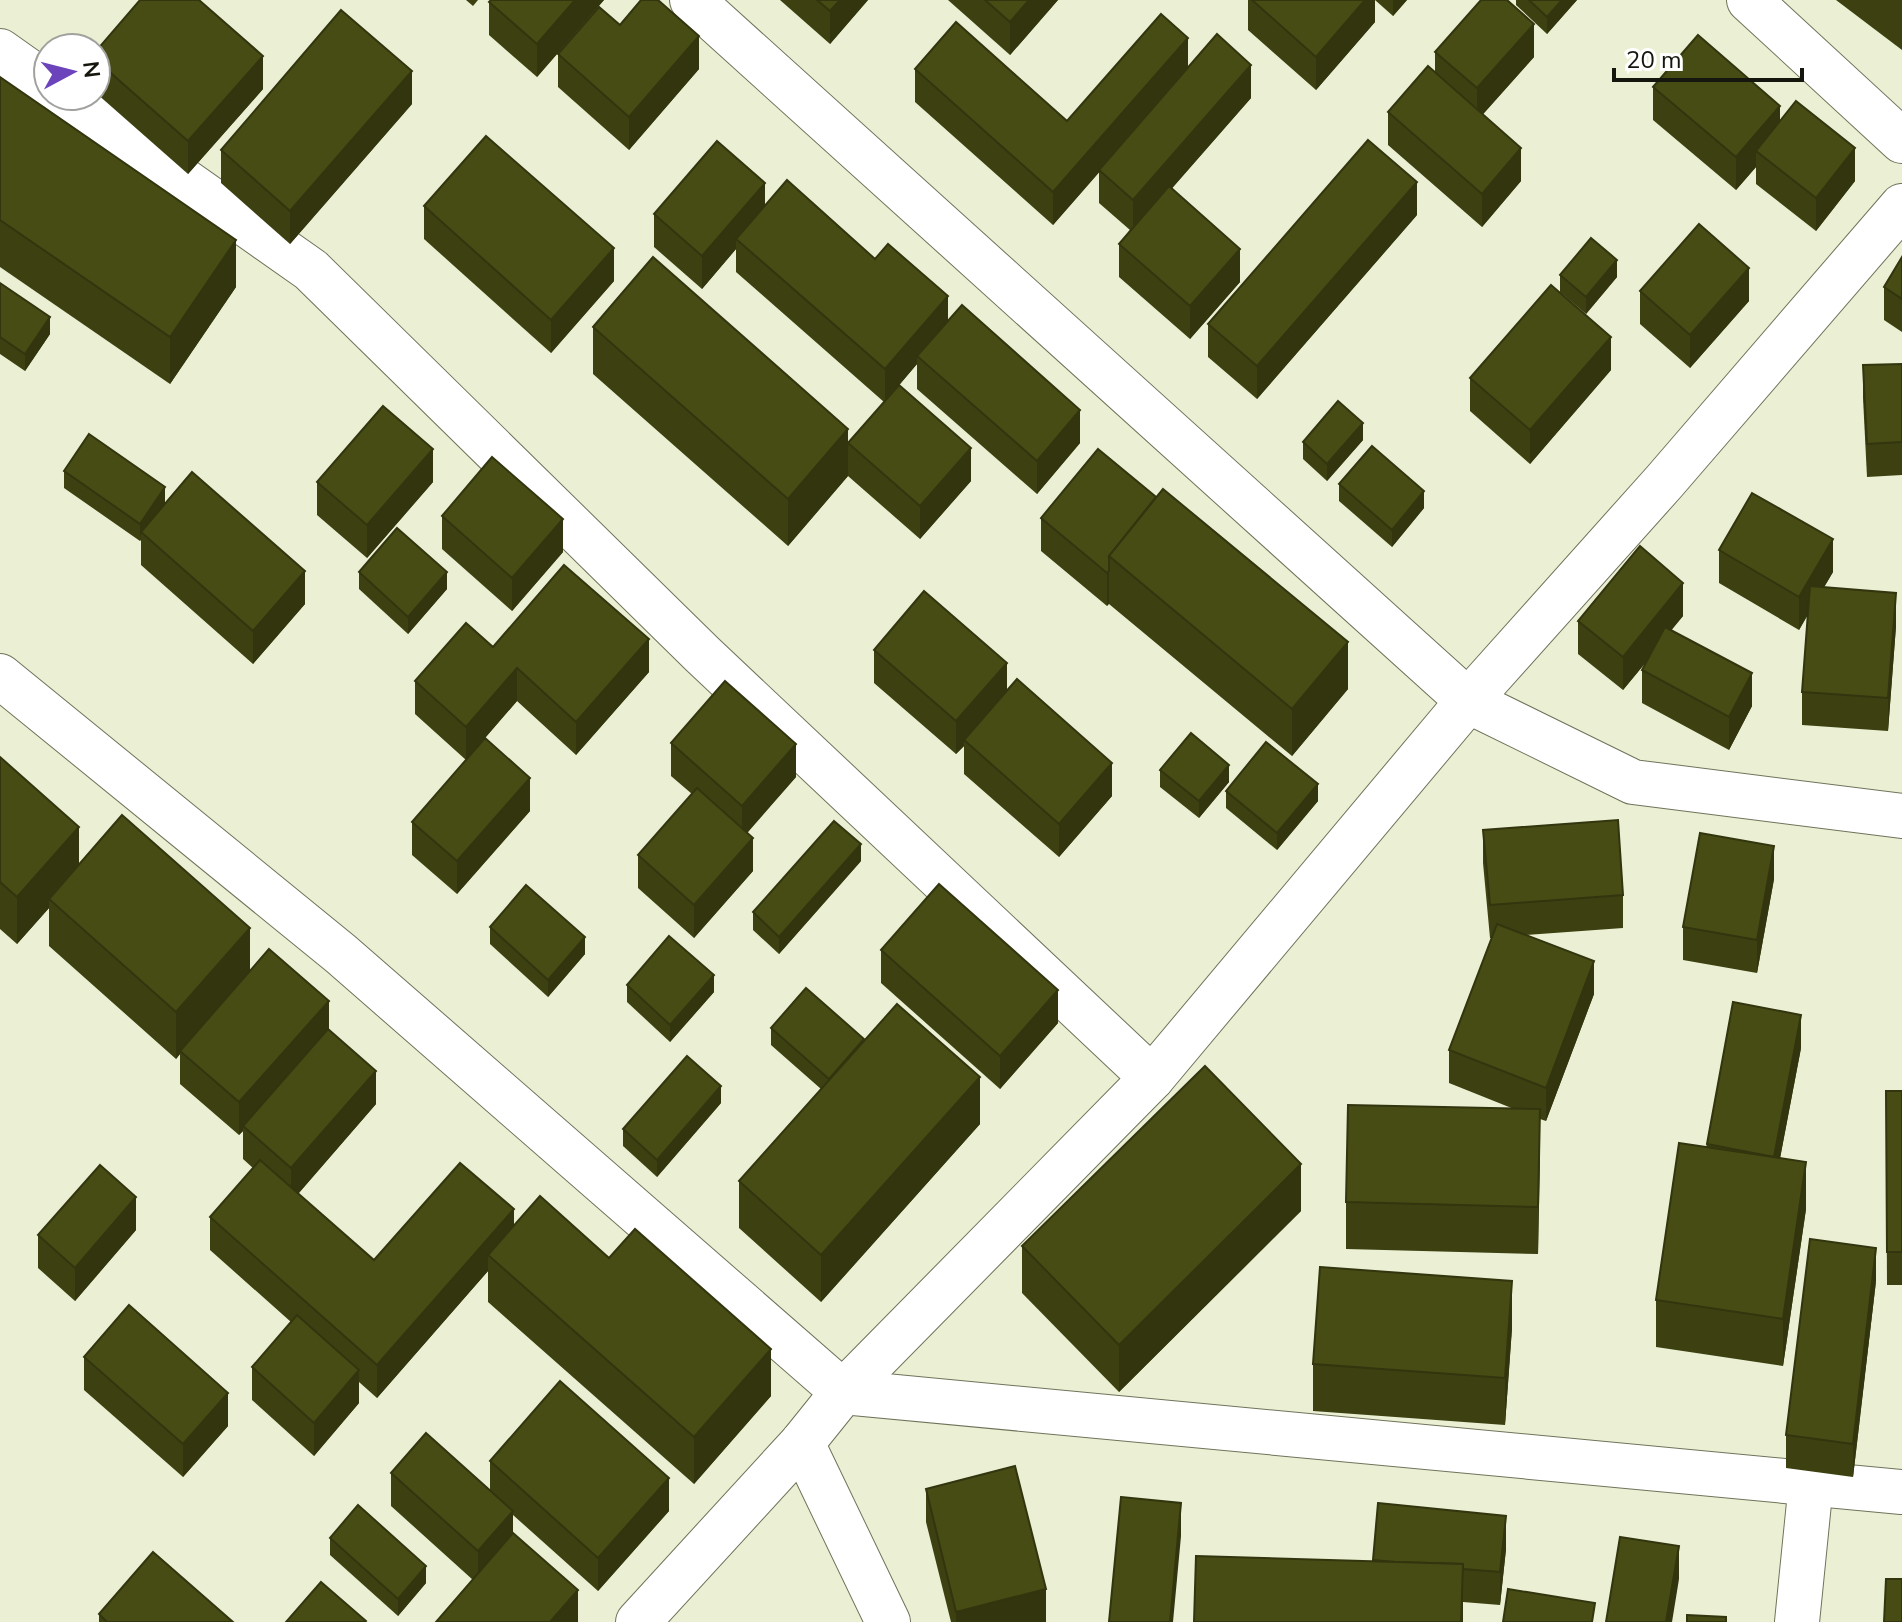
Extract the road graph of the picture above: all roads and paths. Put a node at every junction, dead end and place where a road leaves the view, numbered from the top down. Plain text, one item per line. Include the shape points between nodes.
1 (692, 0) edge
2 (1749, 0) edge
3 (0, 51) edge
4 (32, 74) edge
5 (87, 112) edge
6 (1902, 141) edge
7 (1902, 206) edge
8 (0, 676) edge
9 (1468, 701) junction
10 (1902, 816) edge
11 (1152, 1078) junction
12 (843, 1392) junction
13 (802, 1443) junction
14 (1811, 1483) junction
15 (1902, 1492) edge
16 (638, 1622) edge
17 (888, 1622) edge
18 (1797, 1622) edge

1 - 9 street
2 - 6 street
3 - 4 street
5 - 11 street via 311,270 713,665
7 - 9 street
8 - 12 street via 341,954
9 - 10 street via 1633,782
9 - 11 street
11 - 12 street
12 - 13 street
12 - 14 street
13 - 16 street
13 - 17 street
14 - 15 street
14 - 18 street

